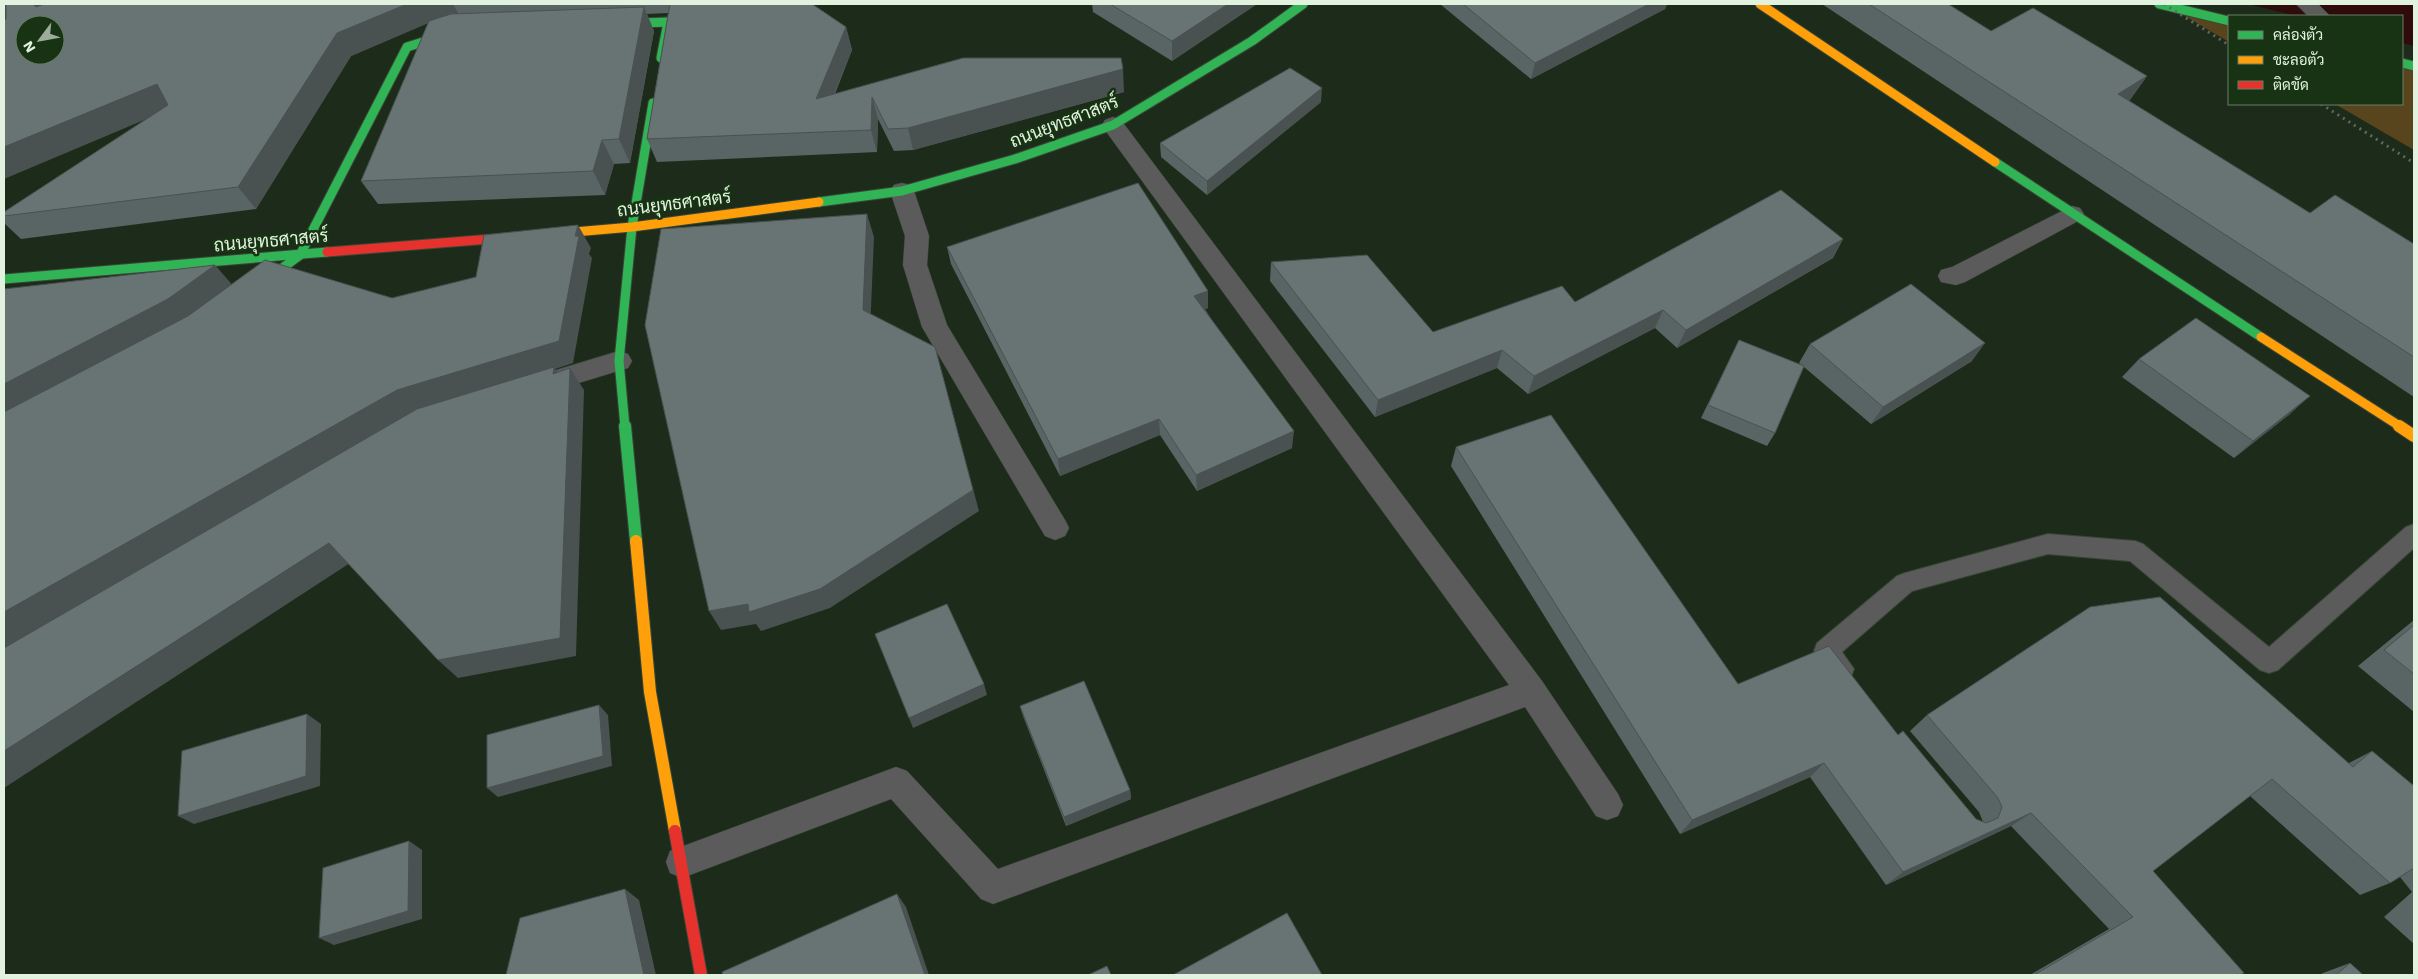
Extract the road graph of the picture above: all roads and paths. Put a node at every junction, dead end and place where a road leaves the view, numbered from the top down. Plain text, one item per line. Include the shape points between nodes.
1 (1303, 4) edge
2 (1760, 4) edge
3 (2159, 4) edge
4 (2306, 4) edge
5 (2319, 15) edge
6 (2228, 21) edge
7 (599, 24) edge
8 (462, 29) edge
9 (659, 71) edge
10 (656, 90) edge
11 (1113, 125) junction
12 (902, 191) junction
13 (2072, 214) junction
14 (632, 227) junction
15 (300, 255) junction
16 (1950, 276) dead end
17 (4, 279) edge
18 (246, 295) edge
19 (618, 361) junction
20 (517, 392) edge
21 (2414, 436) edge
22 (1055, 528) dead end
23 (2414, 534) edge
24 (1857, 688) edge
25 (1532, 691) junction
26 (1607, 805) dead end
27 (682, 862) junction
28 (700, 975) edge

1 - 11 street, ถนนยุทธศาสตร์ via 1252,41
2 - 13 street
3 - 6 street
4 - 5 street
7 - 9 street via 668,22
8 - 15 street via 407,47
10 - 14 street
11 - 12 street, ถนนยุทธศาสตร์ via 1015,159
11 - 25 street
12 - 14 street, ถนนยุทธศาสตร์
12 - 22 street via 917,236 915,265 935,327
13 - 16 street
13 - 21 street
14 - 15 street, ถนนยุทธศาสตร์
14 - 19 street
15 - 17 street, ถนนยุทธศาสตร์
15 - 18 street
19 - 20 street
19 - 27 street via 650,692
23 - 24 lane via 2269,662 2135,551 2048,544 1905,583 1826,651
25 - 26 street
25 - 27 street via 993,887 896,782
27 - 28 street

